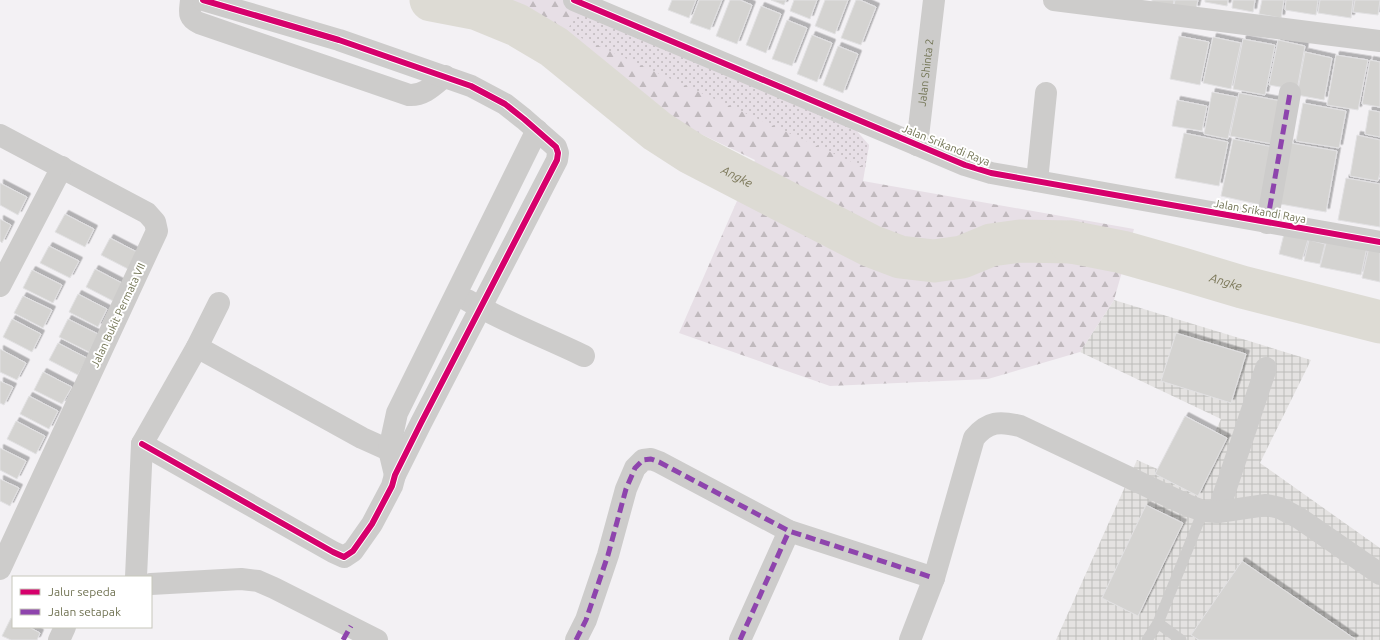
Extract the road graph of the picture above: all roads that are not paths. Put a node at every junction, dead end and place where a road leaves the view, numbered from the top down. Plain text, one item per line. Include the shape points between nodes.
1 (191, 0) edge
2 (203, 0) edge
3 (574, 0) edge
4 (933, 0) edge
5 (1054, 0) edge
6 (1380, 41) edge
7 (445, 76) junction
8 (1290, 92) dead end
9 (1046, 93) dead end
10 (537, 130) junction
11 (0, 135) edge
12 (917, 145) junction
13 (62, 167) junction
14 (1037, 181) junction
15 (1267, 223) junction
16 (1380, 242) edge
17 (0, 286) edge
18 (456, 293) junction
19 (220, 303) dead end
20 (480, 307) junction
21 (197, 347) junction
22 (584, 356) dead end
23 (1266, 368) dead end
24 (142, 444) junction
25 (396, 461) junction
26 (1210, 512) junction
27 (789, 532) junction
28 (2, 561) edge
29 (1380, 574) edge
30 (136, 576) edge
31 (934, 578) junction
32 (152, 584) edge
33 (1158, 623) junction
34 (65, 628) edge
35 (347, 633) edge
36 (59, 640) edge
37 (377, 640) edge
38 (576, 640) edge
39 (740, 640) edge
40 (910, 640) edge
41 (1147, 640) edge
42 (1181, 640) edge

1 - 7 street via 189,14 199,23 409,95 423,93
2 - 7 street via 339,40
3 - 12 street, Jalan Srikandi Raya
4 - 12 street, Jalan Shinta 2
5 - 6 street
7 - 10 street via 505,104
8 - 15 street
9 - 14 street
10 - 18 street
10 - 20 street via 556,147 557,160
11 - 13 street, Jalan Bukit Permata VII
12 - 14 street, Jalan Srikandi Raya via 990,173
13 - 17 street
13 - 28 street, Jalan Bukit Permata VII via 146,213 155,222 157,231
14 - 15 street, Jalan Srikandi Raya
15 - 16 street, Jalan Srikandi Raya
18 - 20 street
18 - 25 street via 397,413
19 - 21 street
20 - 22 street
20 - 25 street
21 - 24 street
21 - 25 street via 362,438
23 - 26 street
24 - 25 street via 344,557 353,551 372,524 392,486
24 - 30 street
26 - 29 street via 1266,505 1280,508 1299,518
26 - 31 street via 1187,505 1020,426 1006,422 994,423 981,429 974,438
26 - 33 lane
27 - 31 street
27 - 38 street via 659,462 651,459 642,460 635,468 626,489 608,555 586,620
27 - 39 street
31 - 40 street
32 - 35 street via 242,579 258,581 274,588
33 - 41 lane
33 - 42 lane
34 - 36 street
35 - 37 street

